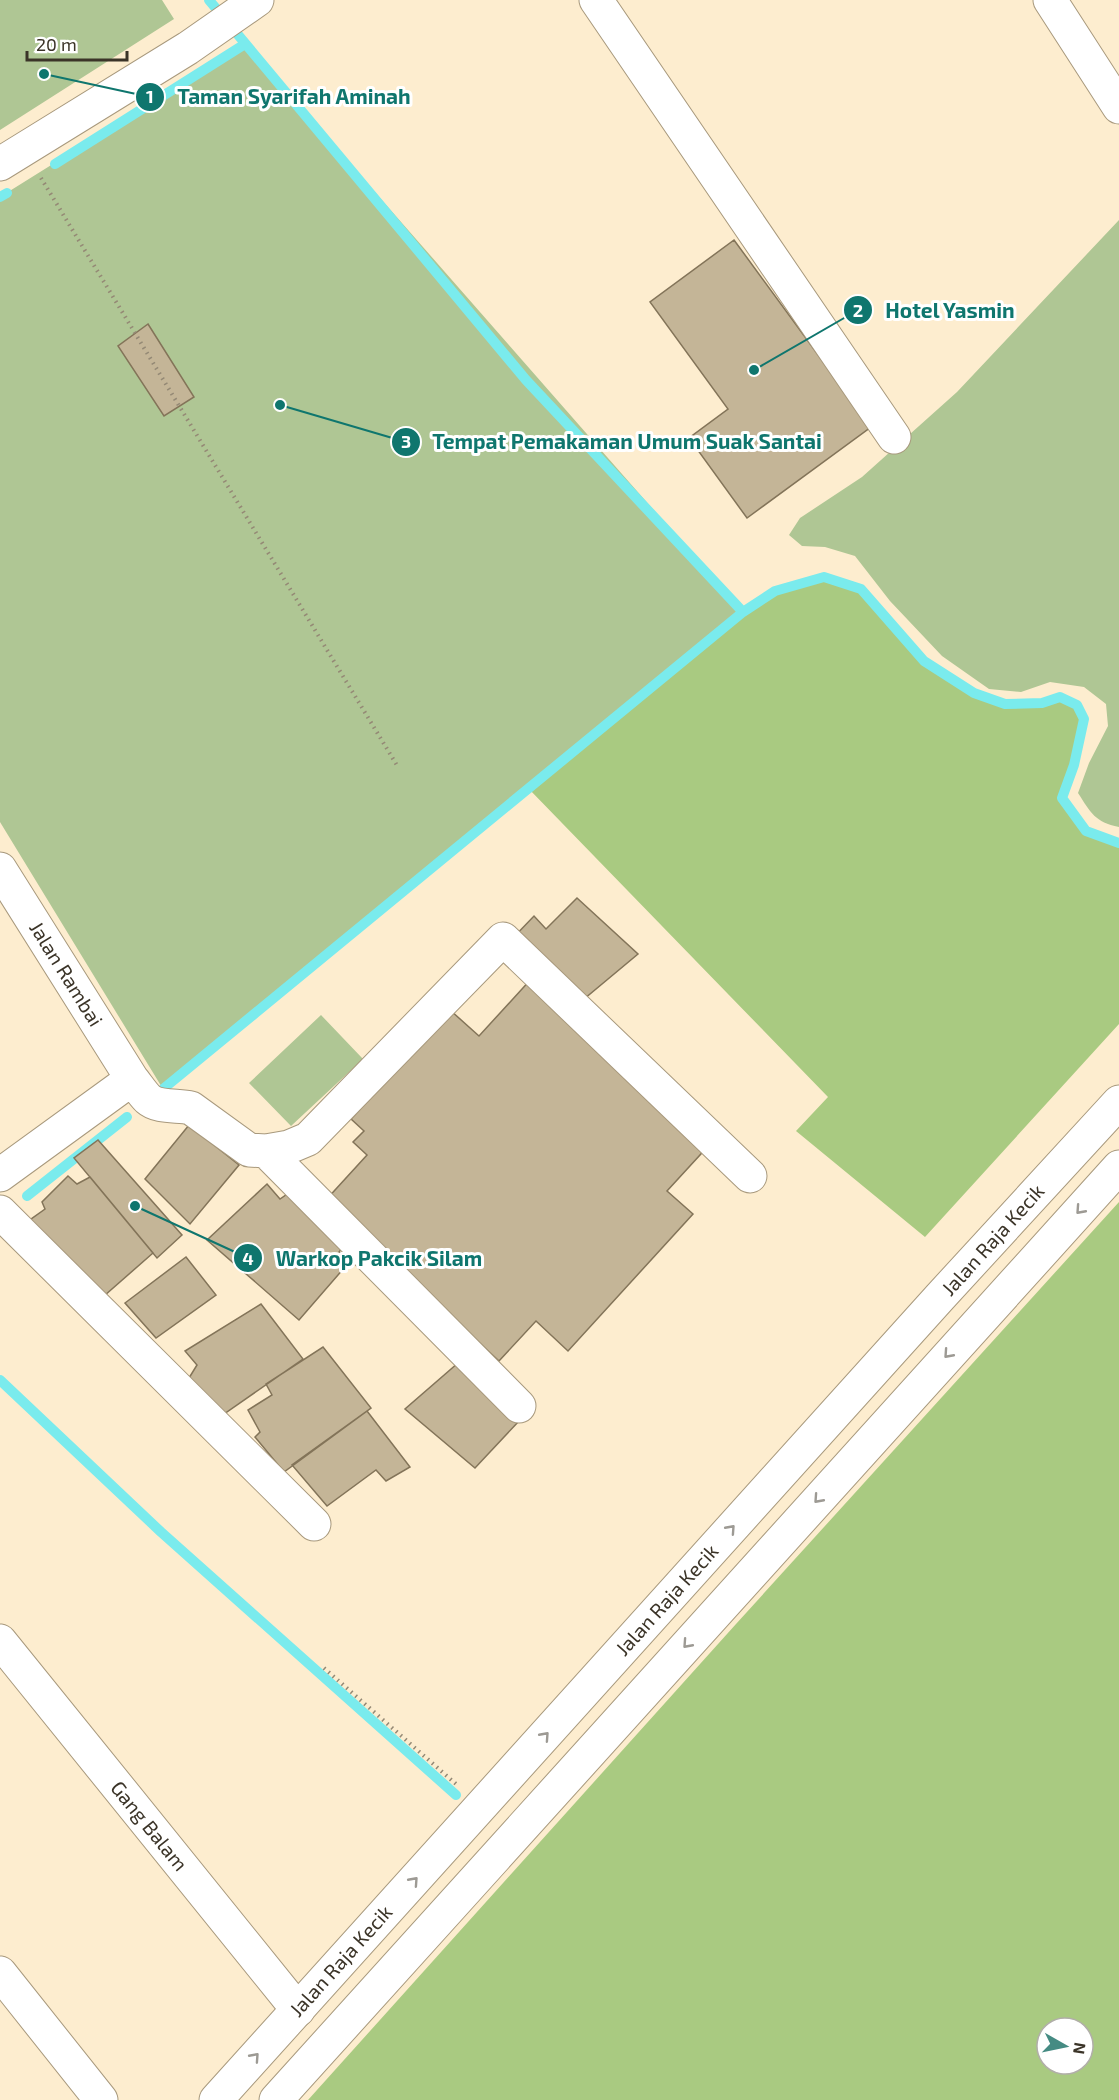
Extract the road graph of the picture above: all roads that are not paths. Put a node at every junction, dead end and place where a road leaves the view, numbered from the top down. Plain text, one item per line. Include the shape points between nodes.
1 (257, 0) edge
2 (596, 0) edge
3 (1050, 0) edge
4 (1119, 107) edge
5 (12, 157) edge
6 (894, 437) dead end
7 (0, 869) edge
8 (132, 1079) junction
9 (1119, 1102) edge
10 (266, 1150) junction
11 (1119, 1167) edge
12 (0, 1175) edge
13 (750, 1176) dead end
14 (0, 1212) edge
15 (940, 1297) junction
16 (974, 1326) junction
17 (519, 1406) dead end
18 (314, 1524) dead end
19 (0, 1641) edge
20 (0, 1973) edge
21 (297, 2010) junction
22 (101, 2100) edge
23 (216, 2100) edge
24 (276, 2100) edge

1 - 5 main road via 188,48
2 - 6 main road
3 - 4 main road
7 - 8 main road, Jalan Rambai
8 - 10 main road, Jalan Rambai via 150,1101 191,1108 249,1150
8 - 12 main road
9 - 15 main road, Jalan Raja Kecik
10 - 13 main road via 308,1139 503,939
10 - 17 main road
11 -> 16 main road
14 - 18 main road
15 - 16 main road
21 -> 15 main road, Jalan Raja Kecik
16 -> 24 main road
19 - 21 main road, Gang Balam
20 - 22 main road
23 -> 21 main road, Jalan Raja Kecik

